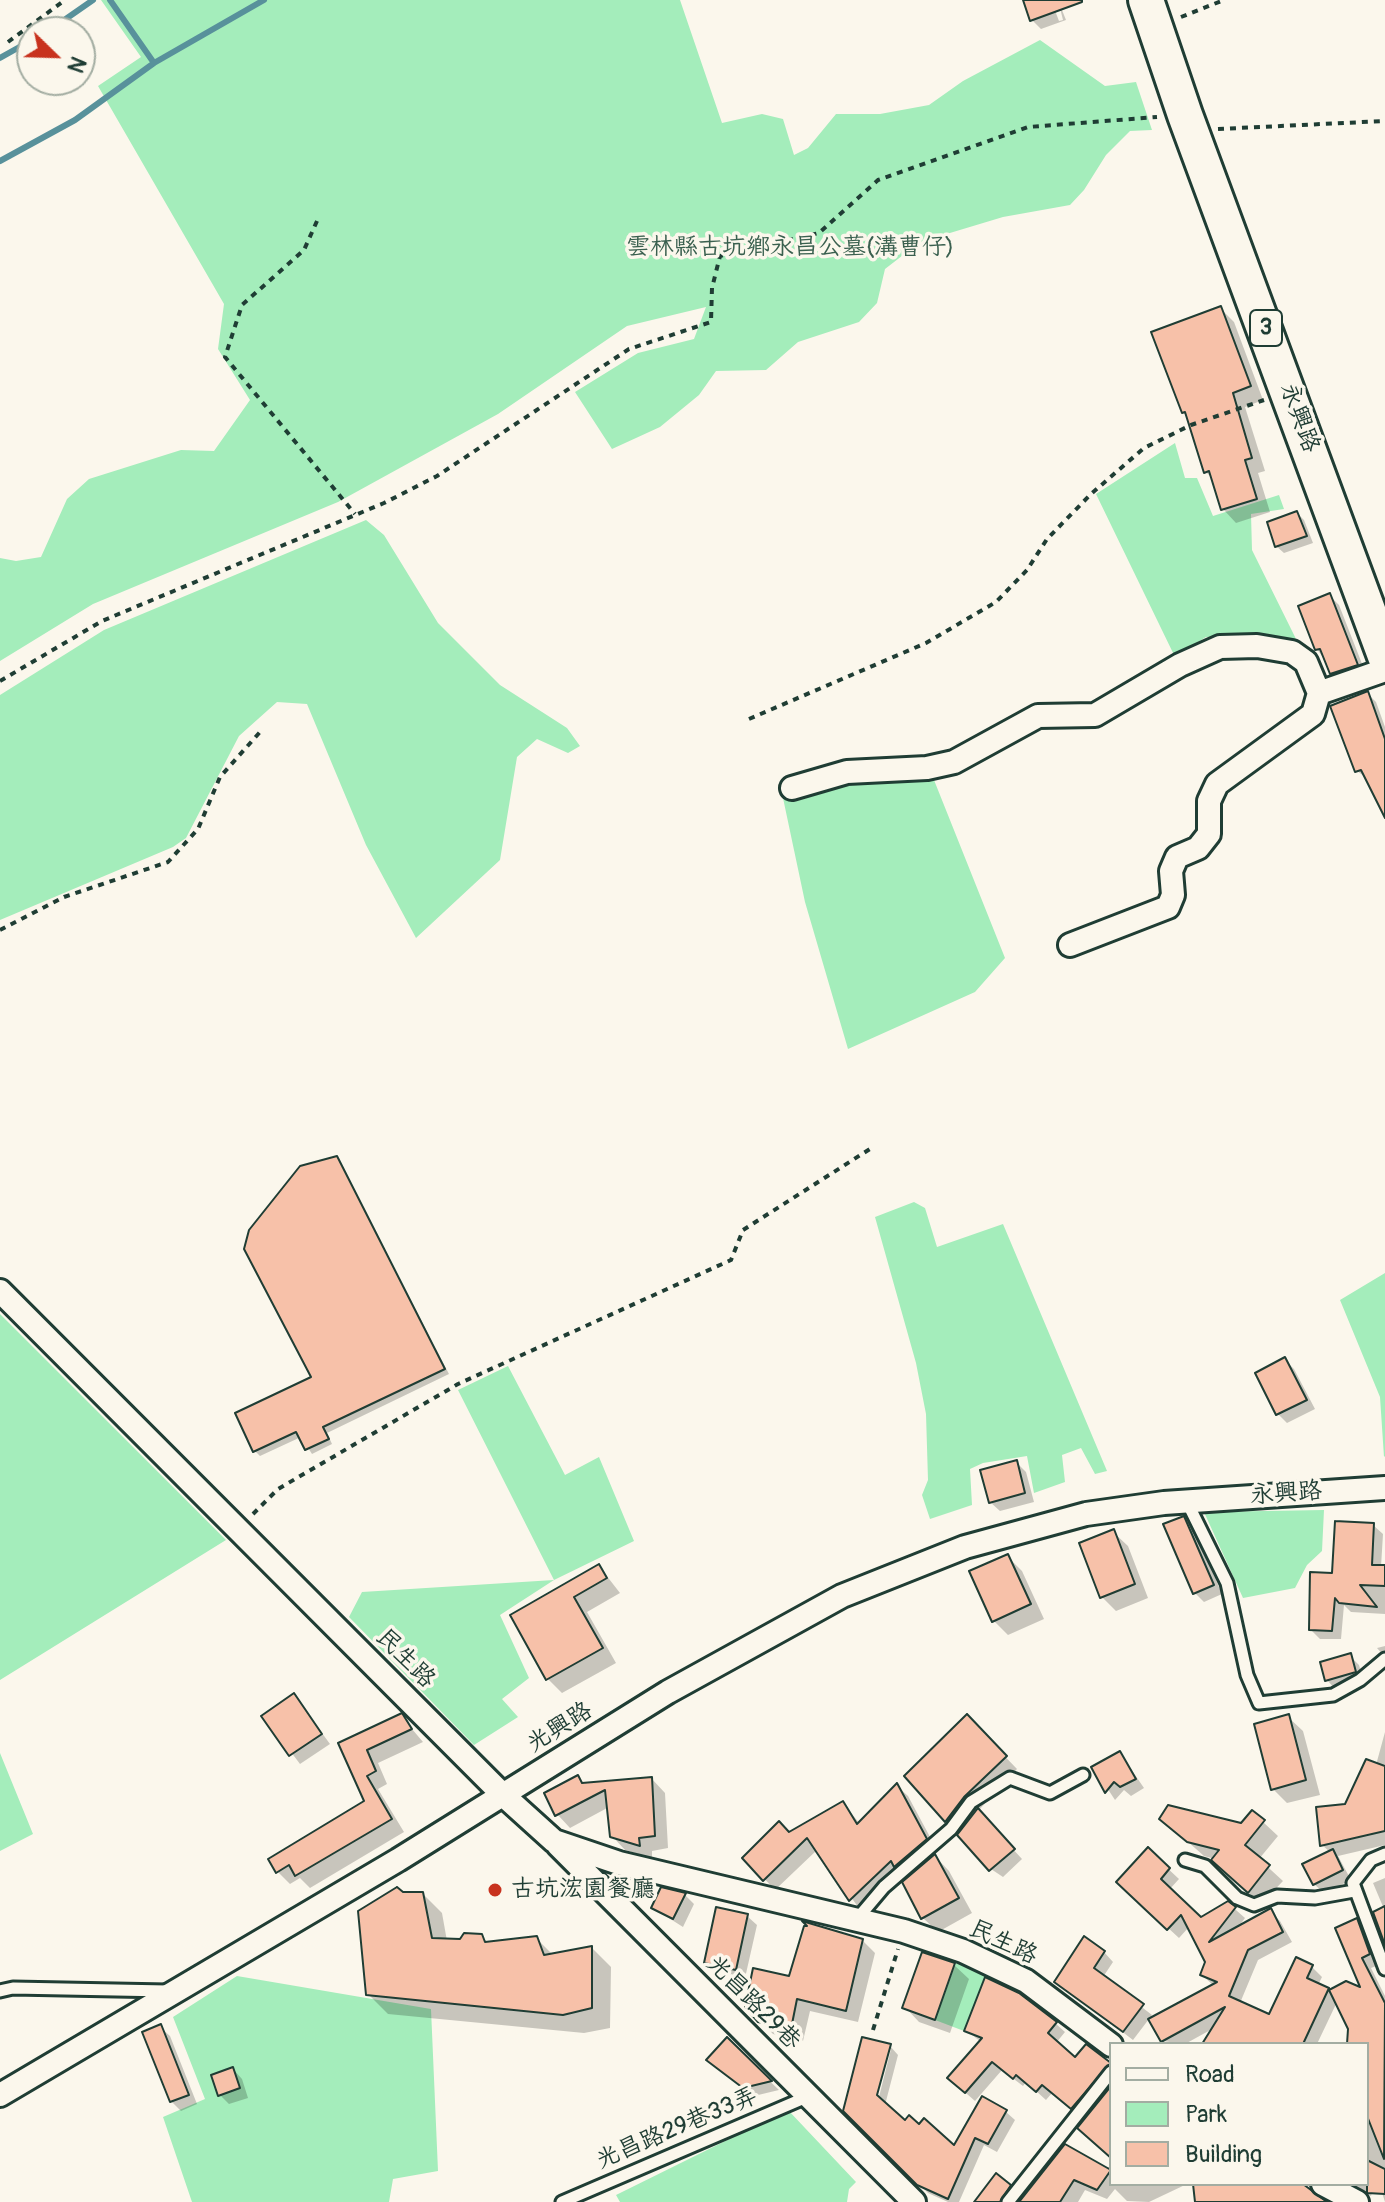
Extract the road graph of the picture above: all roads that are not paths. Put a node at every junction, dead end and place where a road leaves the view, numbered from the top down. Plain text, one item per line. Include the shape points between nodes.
1 (1151, 13) edge
2 (1385, 656) edge
3 (1385, 670) edge
4 (1319, 693) junction
5 (792, 788) dead end
6 (1070, 945) dead end
7 (0, 1291) edge
8 (1385, 1488) edge
9 (1187, 1502) junction
10 (1385, 1659) edge
11 (1083, 1775) dead end
12 (502, 1794) junction
13 (554, 1841) junction
14 (1385, 1854) edge
15 (1185, 1860) dead end
16 (1354, 1891) junction
17 (857, 1920) junction
18 (1385, 1969) edge
19 (0, 1991) edge
20 (176, 1991) junction
21 (1109, 2043) edge
22 (1109, 2075) edge
23 (0, 2095) edge
24 (809, 2096) junction
25 (1327, 2186) edge
26 (562, 2202) edge
27 (914, 2202) edge
28 (1008, 2202) edge
29 (1357, 2202) edge

1 - 2 main road, 永興路 / 3
3 - 4 street
4 - 5 street via 1306,662 1292,652 1220,647 1095,715 1038,716 954,762 847,772
4 - 6 street via 1313,714 1217,784 1209,801 1209,834 1198,848 1177,857 1168,907
7 - 12 street, 民生路
8 - 9 street, 永興路
9 - 10 lane via 1227,1583 1247,1675 1259,1703 1333,1695
9 - 12 street, 光興路 via 1086,1514 1005,1534 842,1596 668,1692
11 - 17 lane via 1050,1793 1010,1778 971,1802 951,1829 884,1887
12 - 13 street, 民生路
12 - 20 street, 光興路
13 - 17 street, 民生路 via 619,1863
13 - 24 street, 光昌路29巷
14 - 16 lane via 1360,1872
15 - 16 lane via 1205,1866 1237,1898 1254,1905 1277,1896 1315,1898
16 - 18 lane
17 - 21 street, 民生路 via 963,1951 1026,1981
19 - 20 lane
20 - 23 street, 光興路
22 - 28 lane
24 - 26 lane, 光昌路29巷33弄
24 - 27 street, 光昌路29巷
25 - 29 street

